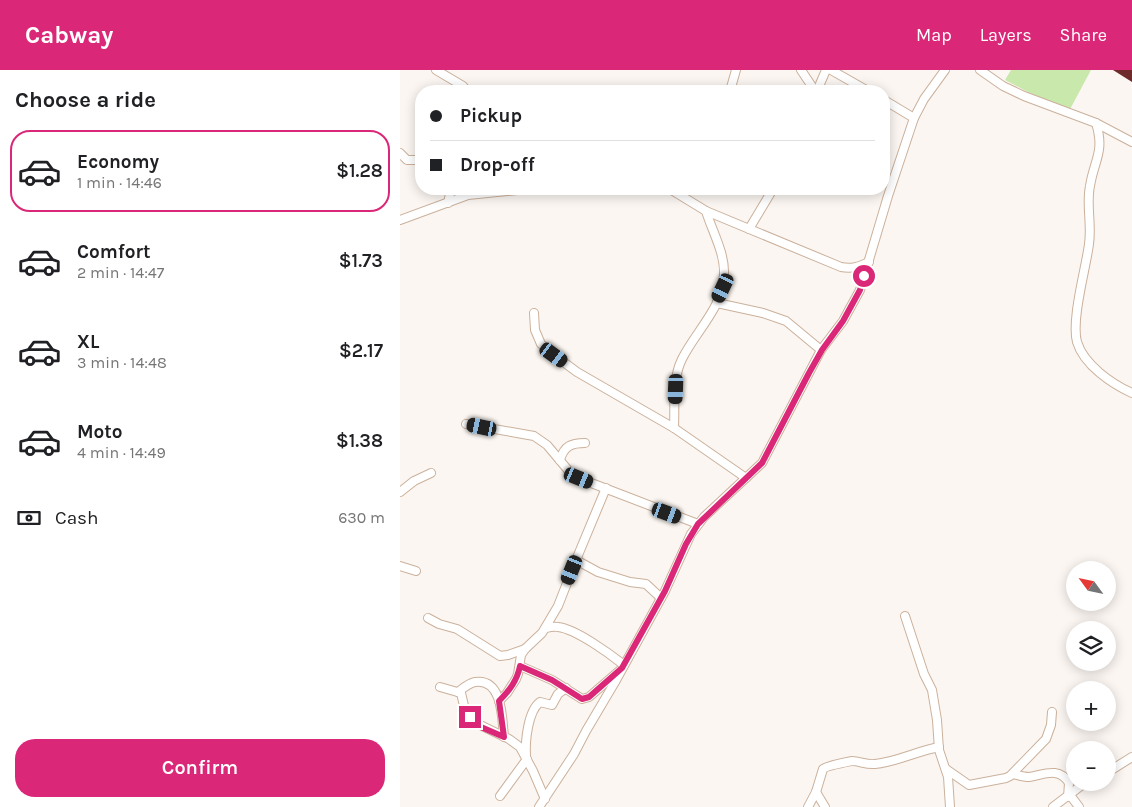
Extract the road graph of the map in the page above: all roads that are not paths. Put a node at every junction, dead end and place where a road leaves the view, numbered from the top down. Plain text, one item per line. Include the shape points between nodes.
1 (436, 70) edge
2 (736, 70) edge
3 (801, 70) edge
4 (826, 70) edge
5 (831, 70) edge
6 (945, 70) edge
7 (980, 70) edge
8 (461, 85) edge
9 (732, 85) edge
10 (812, 85) edge
11 (819, 85) edge
12 (857, 85) edge
13 (890, 104) edge
14 (914, 118) junction
15 (1096, 123) junction
16 (1132, 142) edge
17 (400, 153) edge
18 (415, 160) edge
19 (890, 190) edge
20 (449, 195) edge
21 (468, 195) edge
22 (680, 195) edge
23 (769, 195) edge
24 (888, 195) edge
25 (448, 203) junction
26 (706, 211) junction
27 (400, 220) edge
28 (749, 229) junction
29 (868, 262) junction
30 (717, 303) junction
31 (534, 313) dead end
32 (822, 350) junction
33 (1132, 394) edge
34 (466, 424) dead end
35 (674, 428) junction
36 (585, 443) dead end
37 (560, 460) junction
38 (431, 473) dead end
39 (746, 478) junction
40 (606, 488) junction
41 (400, 492) edge
42 (698, 524) junction
43 (576, 560) junction
44 (400, 566) edge
45 (416, 572) dead end
46 (662, 598) junction
47 (905, 616) dead end
48 (428, 618) dead end
49 (546, 628) junction
50 (525, 649) junction
51 (520, 666) junction
52 (623, 667) junction
53 (440, 688) dead end
54 (566, 688) junction
55 (458, 692) junction
56 (499, 701) junction
57 (1052, 712) dead end
58 (504, 737) junction
59 (939, 747) junction
60 (1132, 757) edge
61 (527, 759) junction
62 (1116, 767) edge
63 (946, 769) junction
64 (1013, 774) junction
65 (1075, 791) edge
66 (816, 792) junction
67 (500, 796) dead end
68 (1069, 796) junction
69 (544, 803) edge
70 (808, 807) edge
71 (825, 807) edge
72 (950, 807) edge
73 (1053, 807) edge
74 (1079, 807) edge

1 - 8 street
2 - 9 street
3 - 10 street
4 - 11 street
5 - 12 street
6 - 14 street
7 - 15 street via 1024,96
13 - 14 street
14 - 19 street
15 - 16 street
15 - 33 street via 1100,145 1089,188 1090,231 1077,316 1077,342 1098,372
17 - 18 street via 407,160
20 - 25 street
21 - 25 street
22 - 26 street
23 - 28 street
24 - 29 street
25 - 27 street
26 - 28 street
26 - 30 street via 725,272
28 - 29 street via 840,267 857,267
29 - 32 street via 860,290
30 - 32 street via 786,321
30 - 35 street via 681,361
31 - 35 street via 535,330 541,344 554,355 585,377
32 - 39 street via 762,463
34 - 37 street via 534,436 548,445
35 - 39 street
36 - 37 street via 568,446
37 - 40 street via 573,476
38 - 41 street
39 - 42 street
40 - 42 street
40 - 43 street
42 - 46 street
43 - 46 street via 598,572 646,584
43 - 49 street
44 - 45 street
46 - 52 street
47 - 59 street via 932,690
48 - 50 street via 457,629 500,656
49 - 50 street
49 - 52 street via 558,627 578,635 608,653
50 - 51 street
51 - 54 street
51 - 56 street via 513,684
52 - 54 street via 585,699
52 - 69 street
53 - 55 street
54 - 61 street via 552,705 539,703 533,710 526,744
55 - 56 street via 475,682 486,684 492,687
55 - 58 street via 463,696 465,710 472,721
56 - 58 street
57 - 64 street via 1046,739
58 - 61 street via 520,747
59 - 63 street
59 - 66 street via 882,763 864,765 853,761 827,766 823,769
60 - 62 street
61 - 67 street
61 - 69 street
63 - 64 street via 971,786
63 - 72 street
64 - 68 street via 1028,777 1055,772 1061,774 1069,783
65 - 68 street
66 - 70 street
66 - 71 street
68 - 73 street
68 - 74 street

